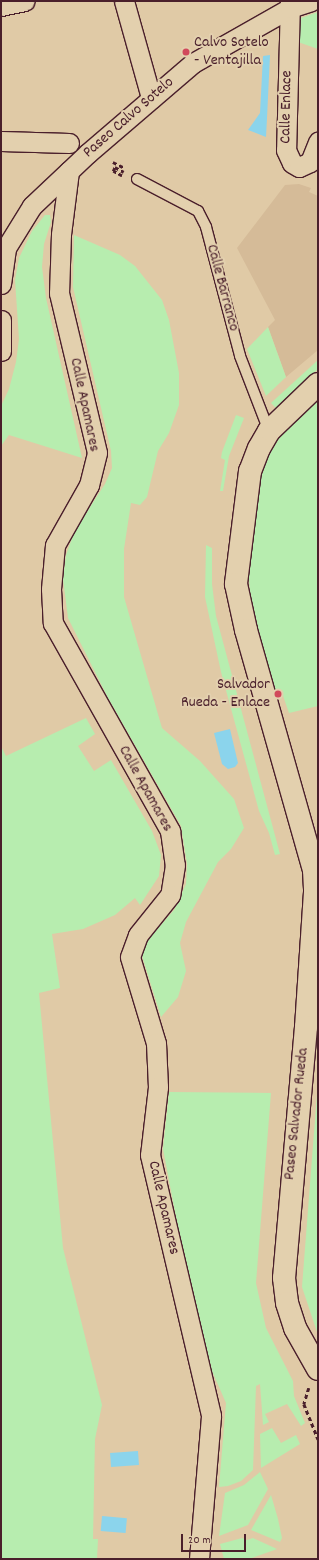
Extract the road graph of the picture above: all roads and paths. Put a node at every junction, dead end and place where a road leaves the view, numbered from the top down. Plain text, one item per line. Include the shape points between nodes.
1 (24, 1) edge
2 (124, 1) edge
3 (311, 1) edge
4 (290, 4) edge
5 (1, 6) edge
6 (151, 98) junction
7 (1, 141) edge
8 (318, 142) edge
9 (69, 143) dead end
10 (69, 171) junction
11 (137, 179) dead end
12 (1, 284) edge
13 (1, 320) edge
14 (1, 351) edge
15 (318, 384) edge
16 (269, 431) junction
17 (313, 1379) edge
18 (318, 1440) edge
19 (199, 1559) edge

1 - 5 street
2 - 6 street
3 - 4 street, Paseo Calvo Sotelo
4 - 6 street, Paseo Calvo Sotelo via 193,63
4 - 8 street, Calle Enlace via 286,150 292,163 299,166 310,162
6 - 10 street, Paseo Calvo Sotelo
7 - 9 street
10 - 12 street, Paseo Calvo Sotelo via 32,206 6,248
10 - 19 street, Calle Apamares via 61,234 59,293 97,453 89,485 55,545 51,589 53,623 170,831 176,865 170,895 138,936 130,957 156,1043 158,1087 150,1155 211,1416
11 - 16 lane, Calle Barranco via 198,212 206,227 240,356
13 - 14 street
15 - 16 main road, Paseo Salvador Rueda
16 - 17 main road, Paseo Salvador Rueda via 250,471 236,584 246,630 314,870 315,892 306,1019 284,1278 287,1303
17 - 18 path via 304,1404

